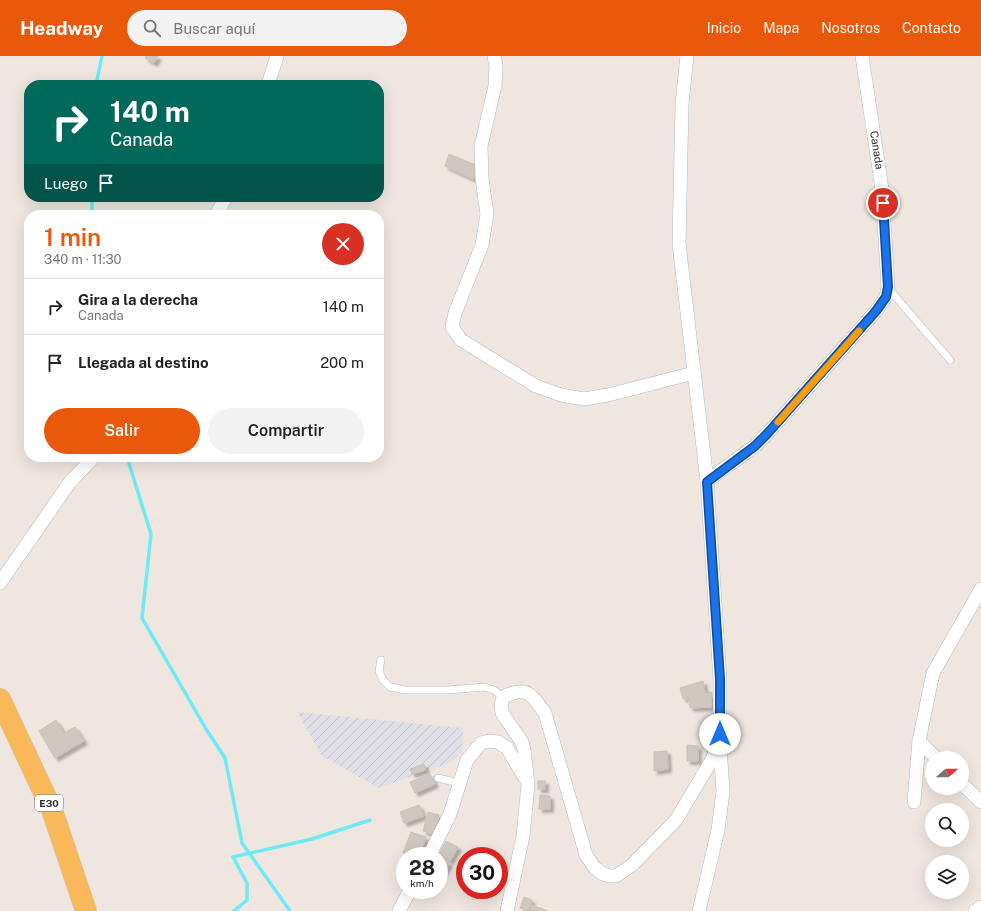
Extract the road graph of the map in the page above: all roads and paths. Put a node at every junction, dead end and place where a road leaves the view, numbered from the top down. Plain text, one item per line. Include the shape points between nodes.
1 (277, 56) edge
2 (494, 56) edge
3 (687, 56) edge
4 (862, 56) edge
5 (270, 80) edge
6 (888, 287) junction
7 (950, 360) dead end
8 (694, 373) junction
9 (89, 462) edge
10 (707, 482) junction
11 (0, 583) edge
12 (981, 589) edge
13 (381, 660) dead end
14 (503, 698) junction
15 (0, 699) edge
16 (720, 734) junction
17 (919, 741) junction
18 (929, 751) edge
19 (438, 778) dead end
20 (459, 783) junction
21 (528, 785) junction
22 (969, 791) edge
23 (914, 802) dead end
24 (981, 802) edge
25 (434, 847) edge
26 (405, 899) edge
27 (981, 907) edge
28 (86, 911) edge
29 (399, 911) edge
30 (507, 911) edge
31 (699, 911) edge
32 (975, 911) edge

1 - 5 street
2 - 8 street via 495,86 480,146 486,214 482,245 455,312 452,327 461,340 536,386 561,395 584,399 608,396
3 - 8 street via 682,104 679,244
4 - 6 street, Canada via 882,189
6 - 7 lane
6 - 10 street, Canada via 886,297 876,311 767,434
8 - 10 street
9 - 11 street via 70,482
10 - 16 street via 720,679
12 - 17 street via 933,673
13 - 14 lane via 379,671 390,687 405,690 484,688 494,690
14 - 16 street via 521,691 532,696 545,713 586,855 594,867 610,876 616,876 632,865 676,820 713,758
14 - 21 street via 502,713 522,742
15 - 28 main road, E30 via 52,810
16 - 31 street via 723,792 718,830
17 - 18 street
17 - 23 street
19 - 20 lane
20 - 21 street via 467,760 481,743 489,741 498,742 507,748
20 - 25 street via 450,814
21 - 30 street via 523,836
22 - 24 street
26 - 29 street
27 - 32 street

